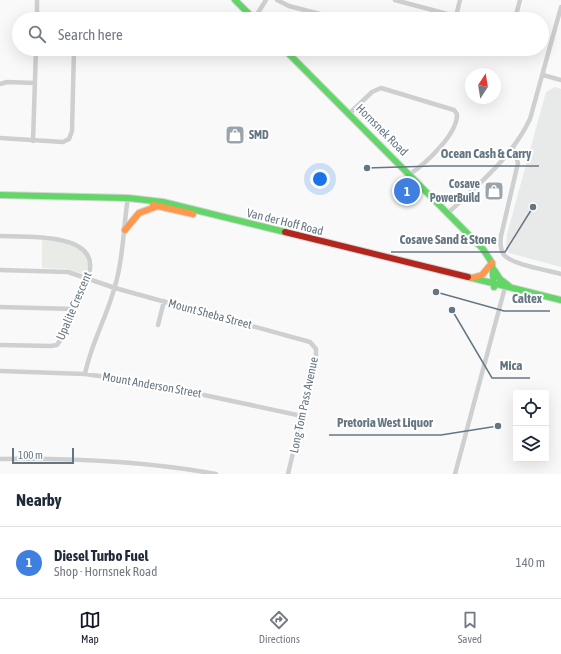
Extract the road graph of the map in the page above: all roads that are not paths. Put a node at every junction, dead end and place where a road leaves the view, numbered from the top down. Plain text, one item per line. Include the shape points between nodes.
1 (37, 0) edge
2 (235, 0) edge
3 (266, 0) edge
4 (277, 0) edge
5 (395, 0) edge
6 (460, 0) edge
7 (520, 0) edge
8 (403, 1) edge
9 (561, 7) edge
10 (37, 12) edge
11 (247, 12) edge
12 (258, 12) edge
13 (310, 12) edge
14 (442, 12) edge
15 (457, 12) edge
16 (517, 12) edge
17 (549, 52) edge
18 (36, 56) edge
19 (74, 56) edge
20 (291, 56) edge
21 (548, 56) edge
22 (543, 75) junction
23 (561, 80) edge
24 (34, 83) junction
25 (0, 84) edge
26 (350, 113) junction
27 (0, 138) edge
28 (33, 141) junction
29 (513, 148) junction
30 (410, 174) junction
31 (0, 196) edge
32 (127, 200) junction
33 (159, 206) junction
34 (448, 213) junction
35 (124, 230) junction
36 (0, 236) edge
37 (492, 265) junction
38 (0, 270) edge
39 (561, 274) edge
40 (87, 279) junction
41 (471, 279) junction
42 (494, 286) junction
43 (115, 288) junction
44 (504, 290) junction
45 (525, 292) junction
46 (561, 300) edge
47 (164, 301) junction
48 (561, 304) edge
49 (0, 308) edge
50 (74, 309) junction
51 (158, 325) dead end
52 (306, 340) joint
53 (0, 345) edge
54 (0, 371) edge
55 (85, 374) junction
56 (302, 416) junction
57 (0, 459) edge
58 (216, 474) edge
59 (288, 474) edge
60 (455, 474) edge

1 - 10 street
2 - 11 main road
3 - 12 street
4 - 13 street
5 - 8 street
6 - 15 street
7 - 16 street
8 - 14 street
9 - 17 street
18 - 24 street
19 - 28 street via 72,135 63,142
20 - 26 main road, Hornsnek Road
21 - 22 street
22 - 23 street
22 - 29 street via 530,119
24 - 25 street
24 - 28 street
26 - 30 main road, Hornsnek Road
26 - 30 street via 372,92 381,88 454,110 457,120 451,135
27 - 28 street
29 - 34 street
29 - 39 street via 518,163 501,236 502,251 513,261
30 - 34 main road, Hornsnek Road
31 - 32 main road, Van der Hoff Road
32 - 33 main road, Van der Hoff Road
32 - 35 street
32 - 41 main road, Van der Hoff Road via 176,205
33 - 35 main road via 139,213
33 - 42 main road, Van der Hoff Road
34 - 37 main road, Hornsnek Road via 483,249
35 - 43 street
36 - 40 street, Upalite Crescent via 52,238 79,246 88,254 90,268
37 - 41 main road via 482,275
37 - 42 main road
37 - 45 main road, Hornsnek Road via 504,283
38 - 40 street, Mount Sheba Street via 63,271
40 - 43 street, Mount Sheba Street
40 - 50 street, Upalite Crescent
41 - 42 main road, Van der Hoff Road
42 - 44 main road, Van der Hoff Road
42 - 45 main road, Van der Hoff Road
43 - 47 street, Mount Sheba Street
43 - 55 street via 90,351
44 - 48 main road, Van der Hoff Road
44 - 60 street
45 - 46 main road, Van der Hoff Road
47 - 51 street
47 - 52 street, Mount Sheba Street
49 - 50 street
50 - 53 street, Upalite Crescent via 57,345
52 - 56 street, Long Tom Pass Avenue via 313,344 316,356
54 - 55 street, Mount Anderson Street
55 - 56 street, Mount Anderson Street via 150,383
56 - 59 street, Long Tom Pass Avenue
57 - 58 street via 102,460

